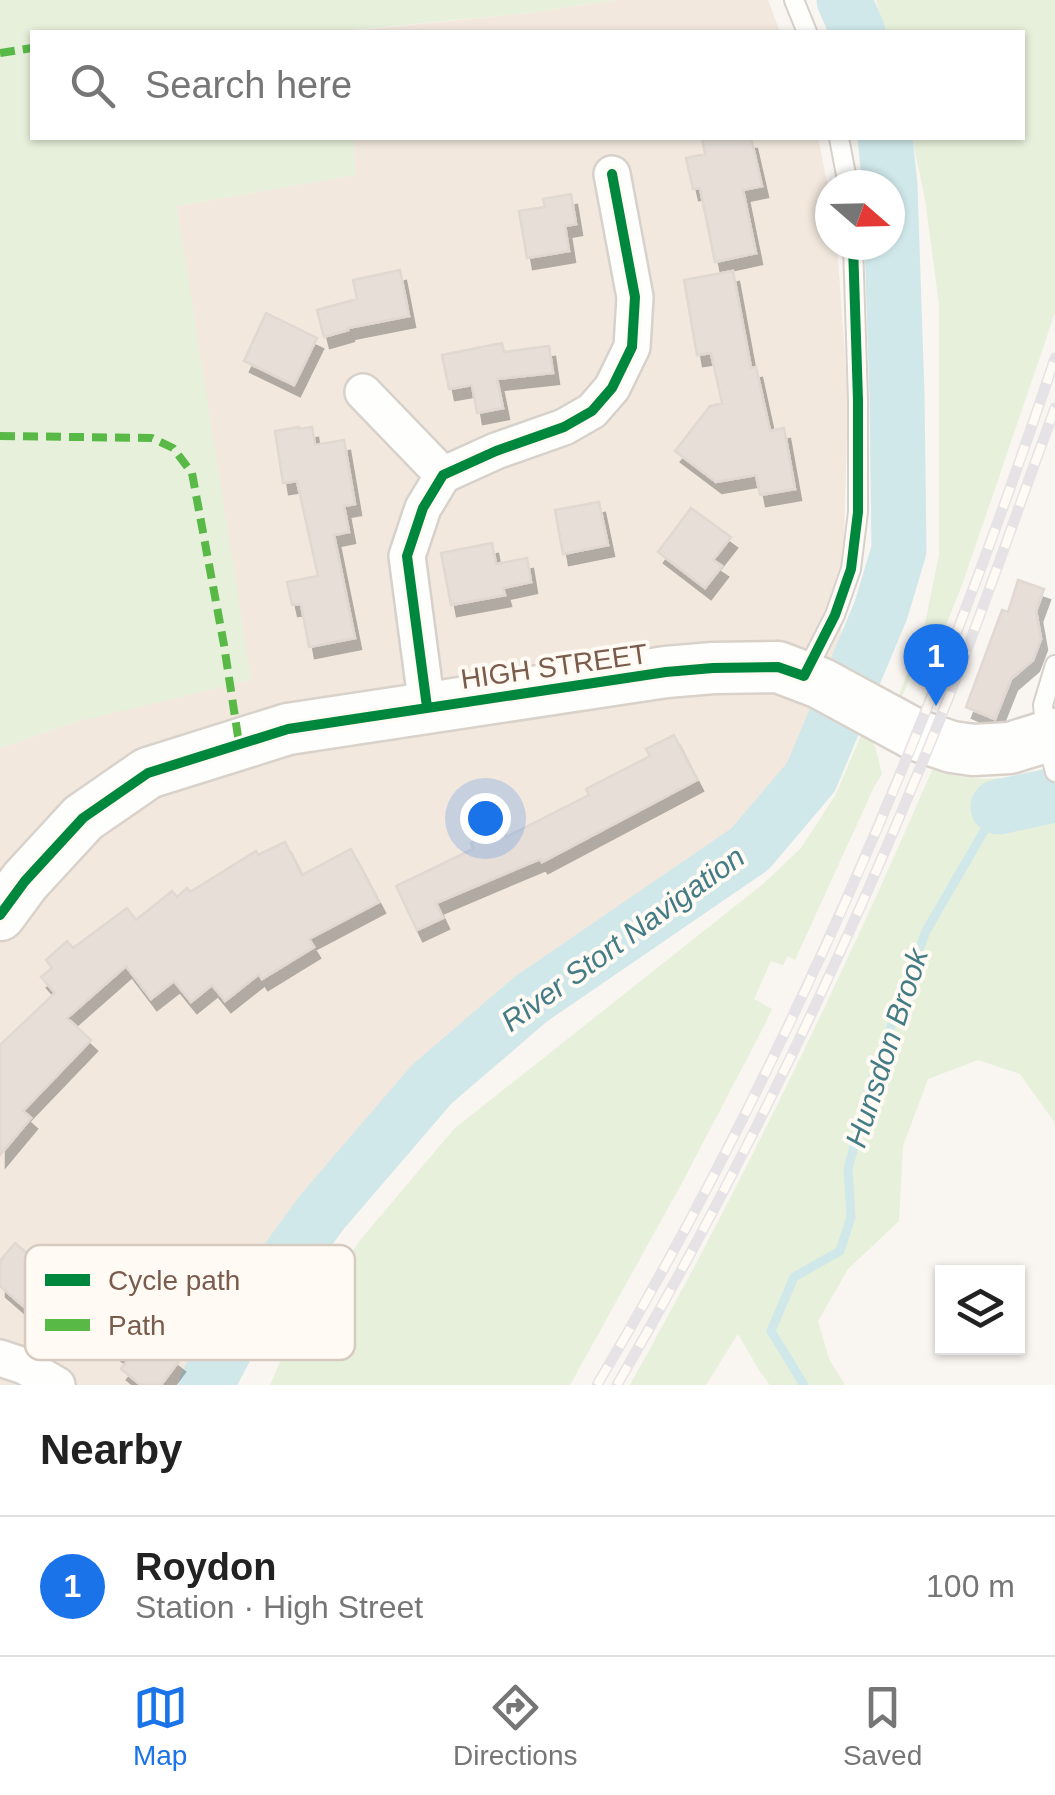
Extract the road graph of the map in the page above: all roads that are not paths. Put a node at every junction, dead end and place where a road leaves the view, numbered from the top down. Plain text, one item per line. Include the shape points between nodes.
1 (794, 0) edge
2 (806, 30) edge
3 (840, 140) edge
4 (845, 170) edge
5 (612, 174) dead end
6 (854, 260) edge
7 (363, 392) dead end
8 (443, 475) junction
9 (1055, 664) edge
10 (812, 679) junction
11 (427, 707) junction
12 (1052, 748) edge
13 (0, 916) edge
14 (0, 1358) edge
15 (57, 1385) edge

1 - 2 lane
3 - 4 lane
5 - 8 street via 635,296 632,347 612,388 592,412 564,427
6 - 10 lane via 858,512 851,569
7 - 8 street
8 - 11 street via 422,508 407,556
9 - 12 lane via 1043,705
10 - 11 main road, HIGH STREET via 778,668 714,668
10 - 12 main road, HIGH STREET via 931,740 973,750
11 - 13 main road, HIGH STREET via 288,729 148,773 82,818
14 - 15 street

